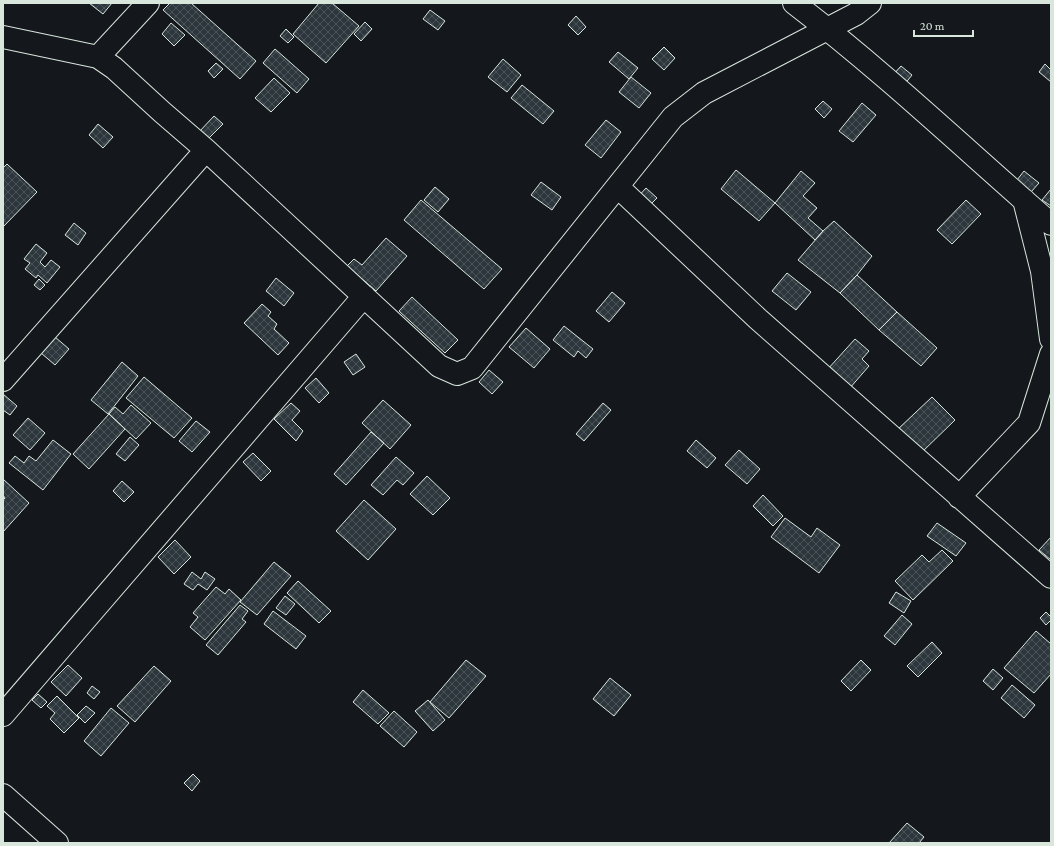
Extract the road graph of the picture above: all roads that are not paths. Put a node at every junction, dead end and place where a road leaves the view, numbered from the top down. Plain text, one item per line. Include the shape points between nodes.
1 (148, 3) edge
2 (794, 3) edge
3 (870, 3) edge
4 (828, 29) junction
5 (3, 37) edge
6 (98, 58) junction
7 (206, 150) junction
8 (618, 187) junction
9 (1024, 200) junction
10 (1051, 224) edge
11 (364, 296) junction
12 (1051, 339) edge
13 (1051, 354) edge
14 (3, 380) edge
15 (959, 497) junction
16 (1051, 577) edge
17 (3, 715) edge
18 (3, 795) edge
19 (57, 843) edge

1 - 6 street
2 - 4 street
3 - 4 street
4 - 8 street via 704,93 673,117
4 - 9 street
5 - 6 street
6 - 7 street via 114,68
7 - 11 street
7 - 14 street
8 - 11 street via 472,368 457,374 439,366
8 - 15 street via 758,320
9 - 10 street
9 - 12 street via 1042,271
11 - 17 street
13 - 15 street via 1029,423
15 - 16 street
18 - 19 street

